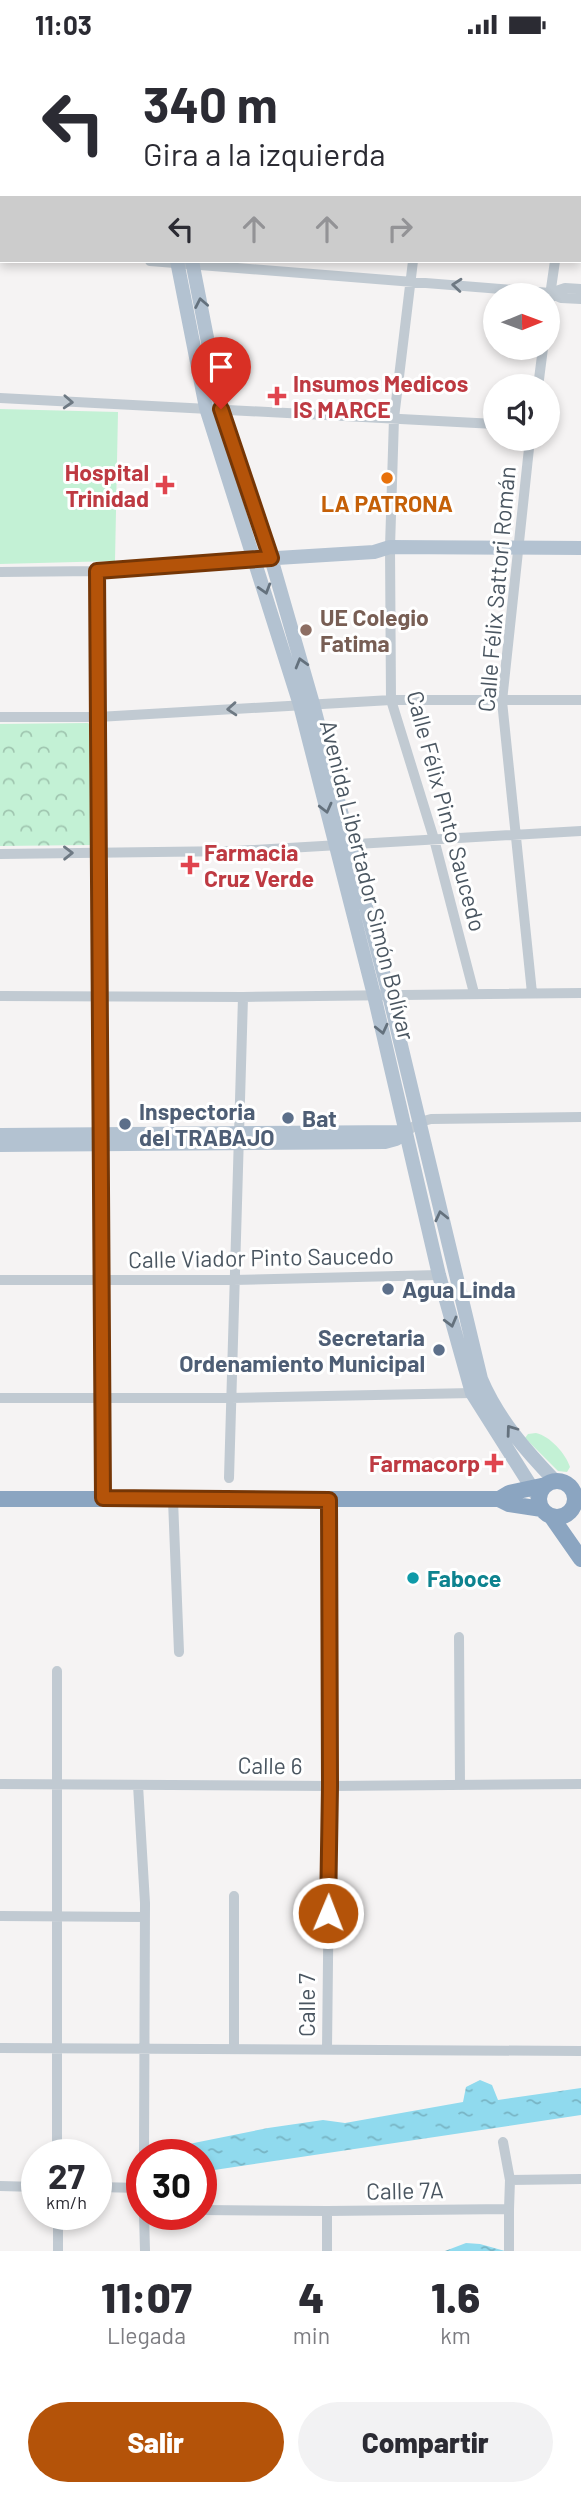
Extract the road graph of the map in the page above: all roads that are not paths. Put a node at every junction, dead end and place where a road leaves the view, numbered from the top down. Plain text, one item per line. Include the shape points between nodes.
1 (177, 263) edge
2 (193, 263) edge
3 (413, 263) edge
4 (555, 263) edge
5 (410, 281) junction
6 (552, 283) edge
7 (483, 287) edge
8 (581, 289) edge
9 (560, 290) edge
10 (560, 298) edge
11 (581, 299) edge
12 (0, 398) edge
13 (214, 409) junction
14 (394, 418) junction
15 (483, 423) edge
16 (529, 451) edge
17 (581, 548) edge
18 (390, 552) junction
19 (519, 552) junction
20 (581, 557) edge
21 (271, 558) junction
22 (255, 559) junction
23 (97, 571) junction
24 (0, 572) edge
25 (391, 700) junction
26 (581, 700) edge
27 (502, 701) junction
28 (306, 704) junction
29 (0, 717) edge
30 (98, 717) junction
31 (581, 831) edge
32 (515, 834) junction
33 (434, 839) junction
34 (342, 844) junction
35 (99, 852) junction
36 (0, 854) edge
37 (474, 993) junction
38 (532, 993) junction
39 (581, 993) edge
40 (382, 995) junction
41 (0, 996) edge
42 (100, 996) junction
43 (243, 997) junction
44 (581, 1117) edge
45 (421, 1122) junction
46 (407, 1132) junction
47 (0, 1135) edge
48 (239, 1138) junction
49 (101, 1140) junction
50 (0, 1145) edge
51 (439, 1275) junction
52 (103, 1279) junction
53 (0, 1280) edge
54 (233, 1280) junction
55 (472, 1393) junction
56 (0, 1398) edge
57 (103, 1398) junction
58 (231, 1398) junction
59 (229, 1478) dead end
60 (544, 1497) junction
61 (103, 1498) junction
62 (0, 1499) edge
63 (499, 1499) junction
64 (173, 1500) junction
65 (329, 1500) junction
66 (576, 1501) edge
67 (581, 1525) edge
68 (581, 1559) edge
69 (459, 1637) dead end
70 (179, 1652) dead end
71 (57, 1671) dead end
72 (0, 1784) edge
73 (58, 1784) junction
74 (460, 1784) junction
75 (581, 1784) edge
76 (138, 1785) junction
77 (330, 1786) junction
78 (234, 1896) dead end
79 (0, 1916) edge
80 (58, 1916) junction
81 (145, 1917) junction
82 (0, 2048) edge
83 (57, 2048) junction
84 (146, 2048) junction
85 (234, 2049) junction
86 (327, 2049) junction
87 (581, 2051) edge
88 (57, 2139) edge
89 (144, 2139) edge
90 (503, 2142) dead end
91 (581, 2179) edge
92 (510, 2180) junction
93 (0, 2186) edge
94 (21, 2187) edge
95 (509, 2209) junction
96 (217, 2210) edge
97 (327, 2211) junction
98 (58, 2230) edge
99 (144, 2230) edge
100 (509, 2250) edge
101 (58, 2251) edge
102 (145, 2251) edge
103 (327, 2251) edge

1 - 13 main road, Avenida Libertador Simón Bolívar
2 - 5 street
13 -> 2 main road, Avenida Libertador Simón Bolívar
3 - 5 street, Calle Félix Pinto Saucedo
4 - 6 street
7 -> 5 street
5 - 14 street, Calle Félix Pinto Saucedo
8 - 9 street
10 - 11 street
12 -> 13 street
13 - 14 street
13 - 21 main road, Avenida Libertador Simón Bolívar
13 - 22 main road, Avenida Libertador Simón Bolívar
14 - 15 street
14 - 18 street, Calle Félix Pinto Saucedo
16 - 19 street, Calle Félix Sattori Román
17 - 19 main road
18 - 19 main road
18 - 21 main road
18 - 25 street, Calle Félix Pinto Saucedo
19 - 20 main road
19 - 27 street, Calle Félix Sattori Román
21 - 22 main road
28 -> 21 main road, Avenida Libertador Simón Bolívar
22 - 23 street
22 -> 28 main road, Avenida Libertador Simón Bolívar
23 - 24 street
23 - 30 street
25 - 27 street
25 - 28 street
25 - 33 street, Calle Félix Pinto Saucedo
26 - 27 street
27 - 32 street, Calle Félix Sattori Román
28 -> 30 street
28 - 34 main road, Avenida Libertador Simón Bolívar
29 - 30 street
30 - 35 street
31 - 32 street
32 - 33 street
32 - 38 street, Calle Félix Sattori Román
33 - 34 street
33 - 37 street, Calle Félix Pinto Saucedo
34 - 35 street
34 - 40 main road, Avenida Libertador Simón Bolívar
36 -> 35 street
35 - 42 street
37 - 38 street
37 - 40 street
38 - 39 street
40 - 43 street
40 - 45 main road, Avenida Libertador Simón Bolívar
40 -> 46 main road, Avenida Libertador Simón Bolívar
41 - 42 street
42 - 43 street
42 - 49 street
43 - 48 street
44 - 45 street
45 - 46 street
60 -> 45 main road, Avenida Libertador Simón Bolívar via 542,1469 509,1429 481,1379
46 - 48 main road via 385,1142
46 - 51 main road, Avenida Libertador Simón Bolívar
47 - 49 main road
48 - 49 main road
48 - 54 street
49 - 50 main road
49 - 52 street
51 - 54 street, Calle Viador Pinto Saucedo
51 -> 55 main road, Avenida Libertador Simón Bolívar
52 - 53 street, Calle Viador Pinto Saucedo
52 - 54 street, Calle Viador Pinto Saucedo
52 - 57 street
54 - 58 street
55 - 58 street
55 - 60 main road, Avenida Libertador Simón Bolívar
56 - 57 street
57 - 58 street
57 - 61 street
58 - 59 street
60 - 63 highway via 509,1504
60 - 63 highway via 509,1493
60 - 66 highway via 567,1485
60 - 66 highway via 561,1517
60 - 68 highway
61 - 62 highway
61 - 64 highway
63 - 65 highway
64 - 65 highway
64 - 70 street
65 - 77 street, Calle 7
66 - 67 highway
69 - 74 street
71 - 73 street
72 - 73 street, Calle 6
73 - 76 street, Calle 6
73 - 80 street
74 - 75 street, Calle 6
74 - 77 street, Calle 6
76 - 77 street, Calle 6
76 - 81 street
77 - 86 street, Calle 7
78 - 85 street
79 - 80 street
80 - 81 street
80 - 83 street
81 - 84 street
82 - 83 street, Calle 7
83 - 84 street, Calle 7
83 - 88 street
84 - 85 street, Calle 7
84 - 89 street
85 - 86 street, Calle 7
86 - 87 street, Calle 7
90 - 92 street
91 - 92 street
92 - 95 street
93 - 94 street
95 - 97 street, Calle 7A
95 - 100 street
96 - 97 street, Calle 7A
97 - 103 street
98 - 101 street
99 - 102 street

